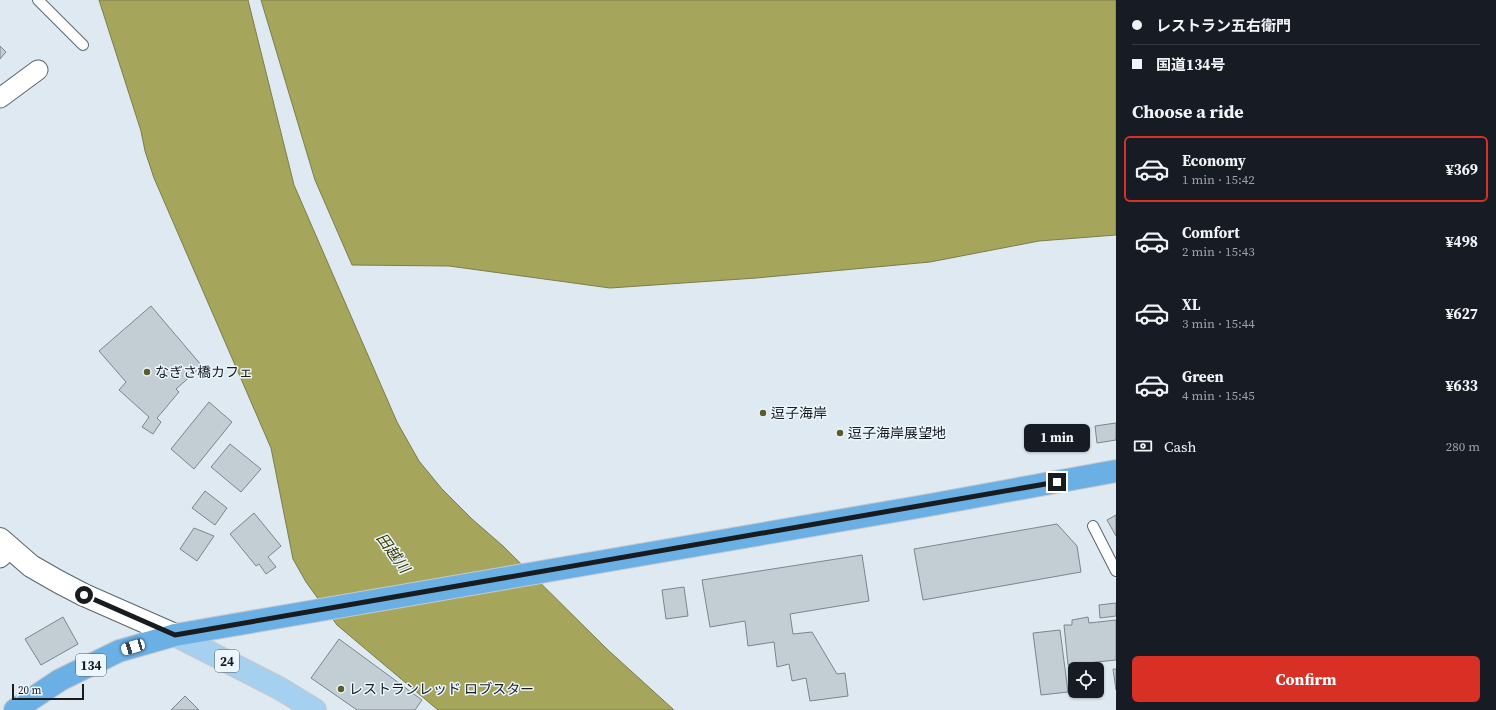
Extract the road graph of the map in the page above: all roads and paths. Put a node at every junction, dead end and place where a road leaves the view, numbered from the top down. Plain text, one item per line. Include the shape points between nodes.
1 (38, 0) edge
2 (83, 45) dead end
3 (38, 70) dead end
4 (0, 98) edge
5 (1116, 471) edge
6 (1093, 526) dead end
7 (4, 548) edge
8 (1116, 571) edge
9 (175, 635) junction
10 (307, 708) edge
11 (18, 709) edge

1 - 2 lane
3 - 4 street
5 - 9 highway, 134 via 916,508
6 - 8 lane
7 - 9 main road via 58,582
9 - 10 main road, 24 via 278,688
9 - 11 highway, 134 via 119,651 60,680

